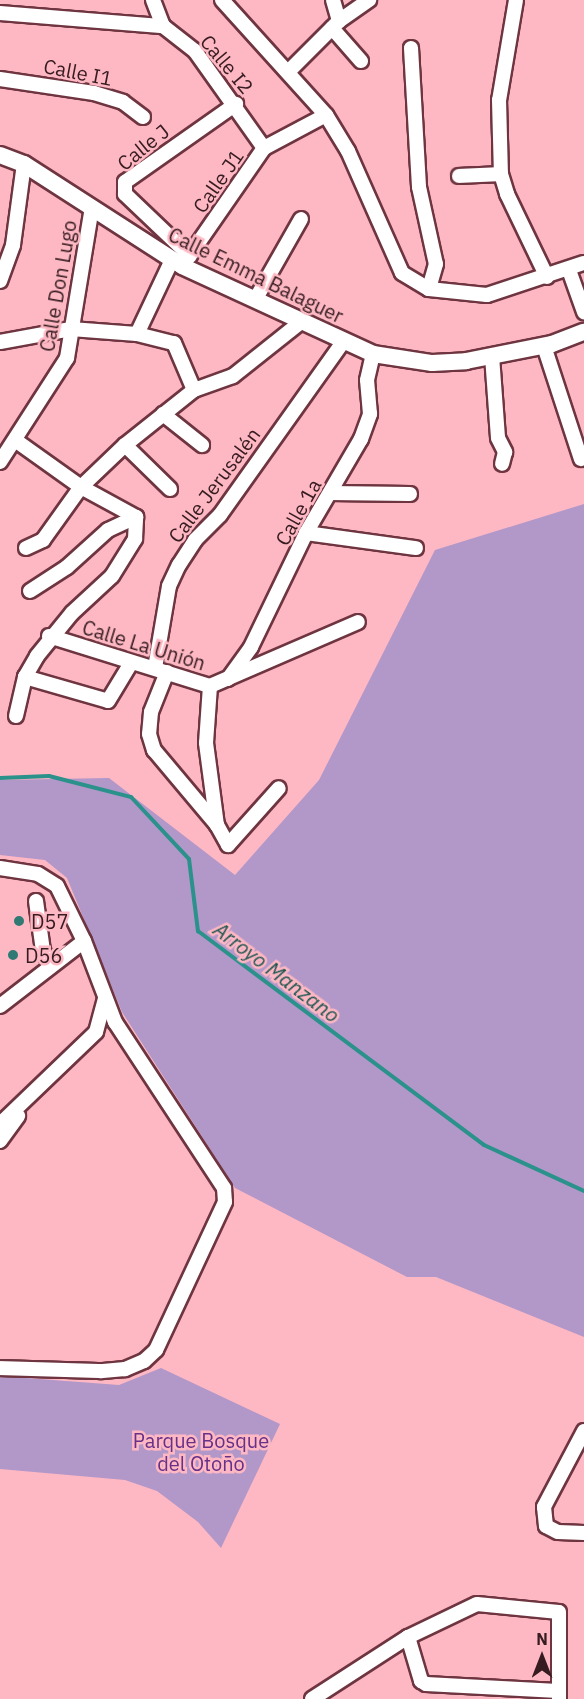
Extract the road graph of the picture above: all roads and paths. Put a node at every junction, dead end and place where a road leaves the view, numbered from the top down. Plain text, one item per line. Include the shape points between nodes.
1 (153, 0) edge
2 (222, 0) edge
3 (333, 0) edge
4 (369, 0) edge
5 (516, 0) edge
6 (0, 14) edge
7 (336, 25) junction
8 (164, 27) junction
9 (411, 48) dead end
10 (361, 61) dead end
11 (289, 71) junction
12 (0, 79) edge
13 (236, 104) junction
14 (326, 115) junction
15 (143, 117) dead end
16 (264, 148) junction
17 (0, 155) edge
18 (24, 164) junction
19 (501, 174) junction
20 (459, 176) dead end
21 (92, 207) junction
22 (301, 219) dead end
23 (181, 260) junction
24 (584, 263) edge
25 (569, 270) junction
26 (547, 277) junction
27 (0, 281) edge
28 (429, 289) junction
29 (255, 300) junction
30 (584, 312) edge
31 (301, 322) junction
32 (71, 329) junction
33 (584, 332) edge
34 (137, 333) junction
35 (0, 342) edge
36 (343, 342) junction
37 (544, 346) junction
38 (373, 354) junction
39 (492, 356) junction
40 (194, 390) junction
41 (163, 414) junction
42 (15, 440) junction
43 (125, 445) junction
44 (202, 445) dead end
45 (581, 459) dead end
46 (0, 462) edge
47 (502, 464) dead end
48 (81, 487) junction
49 (170, 489) dead end
50 (330, 493) junction
51 (410, 494) dead end
52 (135, 518) junction
53 (306, 533) junction
54 (26, 548) dead end
55 (416, 548) dead end
56 (30, 591) dead end
57 (358, 622) dead end
58 (49, 636) junction
59 (131, 663) junction
60 (161, 670) junction
61 (26, 677) junction
62 (228, 680) junction
63 (210, 686) junction
64 (16, 716) dead end
65 (279, 788) dead end
66 (217, 825) junction
67 (0, 868) edge
68 (36, 901) dead end
69 (84, 941) junction
70 (51, 965) junction
71 (105, 996) junction
72 (1, 1003) edge
73 (122, 1031) junction
74 (96, 1032) junction
75 (27, 1101) junction
76 (0, 1124) edge
77 (0, 1141) edge
78 (0, 1368) edge
79 (584, 1431) edge
80 (584, 1533) edge
81 (408, 1637) junction
82 (558, 1695) edge
83 (312, 1699) edge

1 - 8 street
2 - 11 street
3 - 7 street
4 - 7 street
5 - 19 street via 499,100
6 - 8 street
7 - 10 street
7 - 11 street
8 - 13 street, Calle I2 via 195,51
9 - 28 street via 419,187 436,264
11 - 14 street
12 - 15 street, Calle I1 via 94,93 123,102
13 - 16 street, Calle I2
13 - 23 street, Calle J via 125,182 125,194
14 - 16 street
14 - 28 street via 348,151 402,273
16 - 23 street, Calle J1
17 - 18 street, Calle Emma Balaguer
18 - 21 street, Calle Emma Balaguer
18 - 27 street via 13,245
19 - 20 street
19 - 26 street
21 - 23 street, Calle Emma Balaguer
21 - 32 street, Calle Don Lugo
22 - 29 street
23 - 29 street, Calle Emma Balaguer
23 - 34 street, Calle J1
24 - 25 street
25 - 26 street
25 - 30 street
26 - 28 street via 487,295
29 - 31 street, Calle Emma Balaguer
31 - 36 street, Calle Emma Balaguer
31 - 40 street via 233,376
32 - 34 street
32 - 35 street
32 - 42 street, Calle Don Lugo via 67,358
33 - 37 street, Calle Emma Balaguer
34 - 40 street via 174,343
36 - 38 street, Calle Emma Balaguer
36 - 60 street, Calle Jerusalén via 220,515 195,540 178,565 169,586
37 - 39 street, Calle Emma Balaguer
37 - 45 street
38 - 39 street, Calle Emma Balaguer via 432,363
38 - 50 street, Calle 1a via 367,380 369,414 361,439
39 - 47 street via 498,438 505,452
40 - 41 street
41 - 43 street
41 - 44 street
42 - 46 street, Calle Don Lugo
42 - 48 street
43 - 48 street
43 - 49 street
48 - 52 street
48 - 54 street via 43,540
50 - 51 street
50 - 53 street, Calle 1a
52 - 56 street via 108,530 67,567
52 - 58 street via 135,539 112,576
53 - 55 street
53 - 62 street, Calle 1a via 251,647
57 - 62 street, Calle La Unión
58 - 59 street, Calle La Unión
58 - 61 street
59 - 60 street, Calle La Unión
59 - 61 street via 108,701
60 - 63 street, Calle La Unión
60 - 66 street, Calle Jerusalén via 151,712 149,734 153,750
61 - 64 street
62 - 63 street, Calle La Unión
63 - 66 street via 207,743
65 - 66 street, Calle Jerusalén via 228,845
67 - 69 street via 38,874 57,886
68 - 70 street via 44,951
69 - 70 street
69 - 71 street
70 - 72 street
71 - 73 street
71 - 74 street
73 - 74 street
73 - 78 street via 224,1188 225,1202 156,1350 144,1360 125,1369 100,1371
74 - 75 street
75 - 76 street
75 - 77 street
79 - 80 street via 543,1508 546,1526 558,1532
81 - 82 street via 421,1681 426,1684
81 - 82 street via 477,1604 555,1609 561,1617
81 - 83 street

